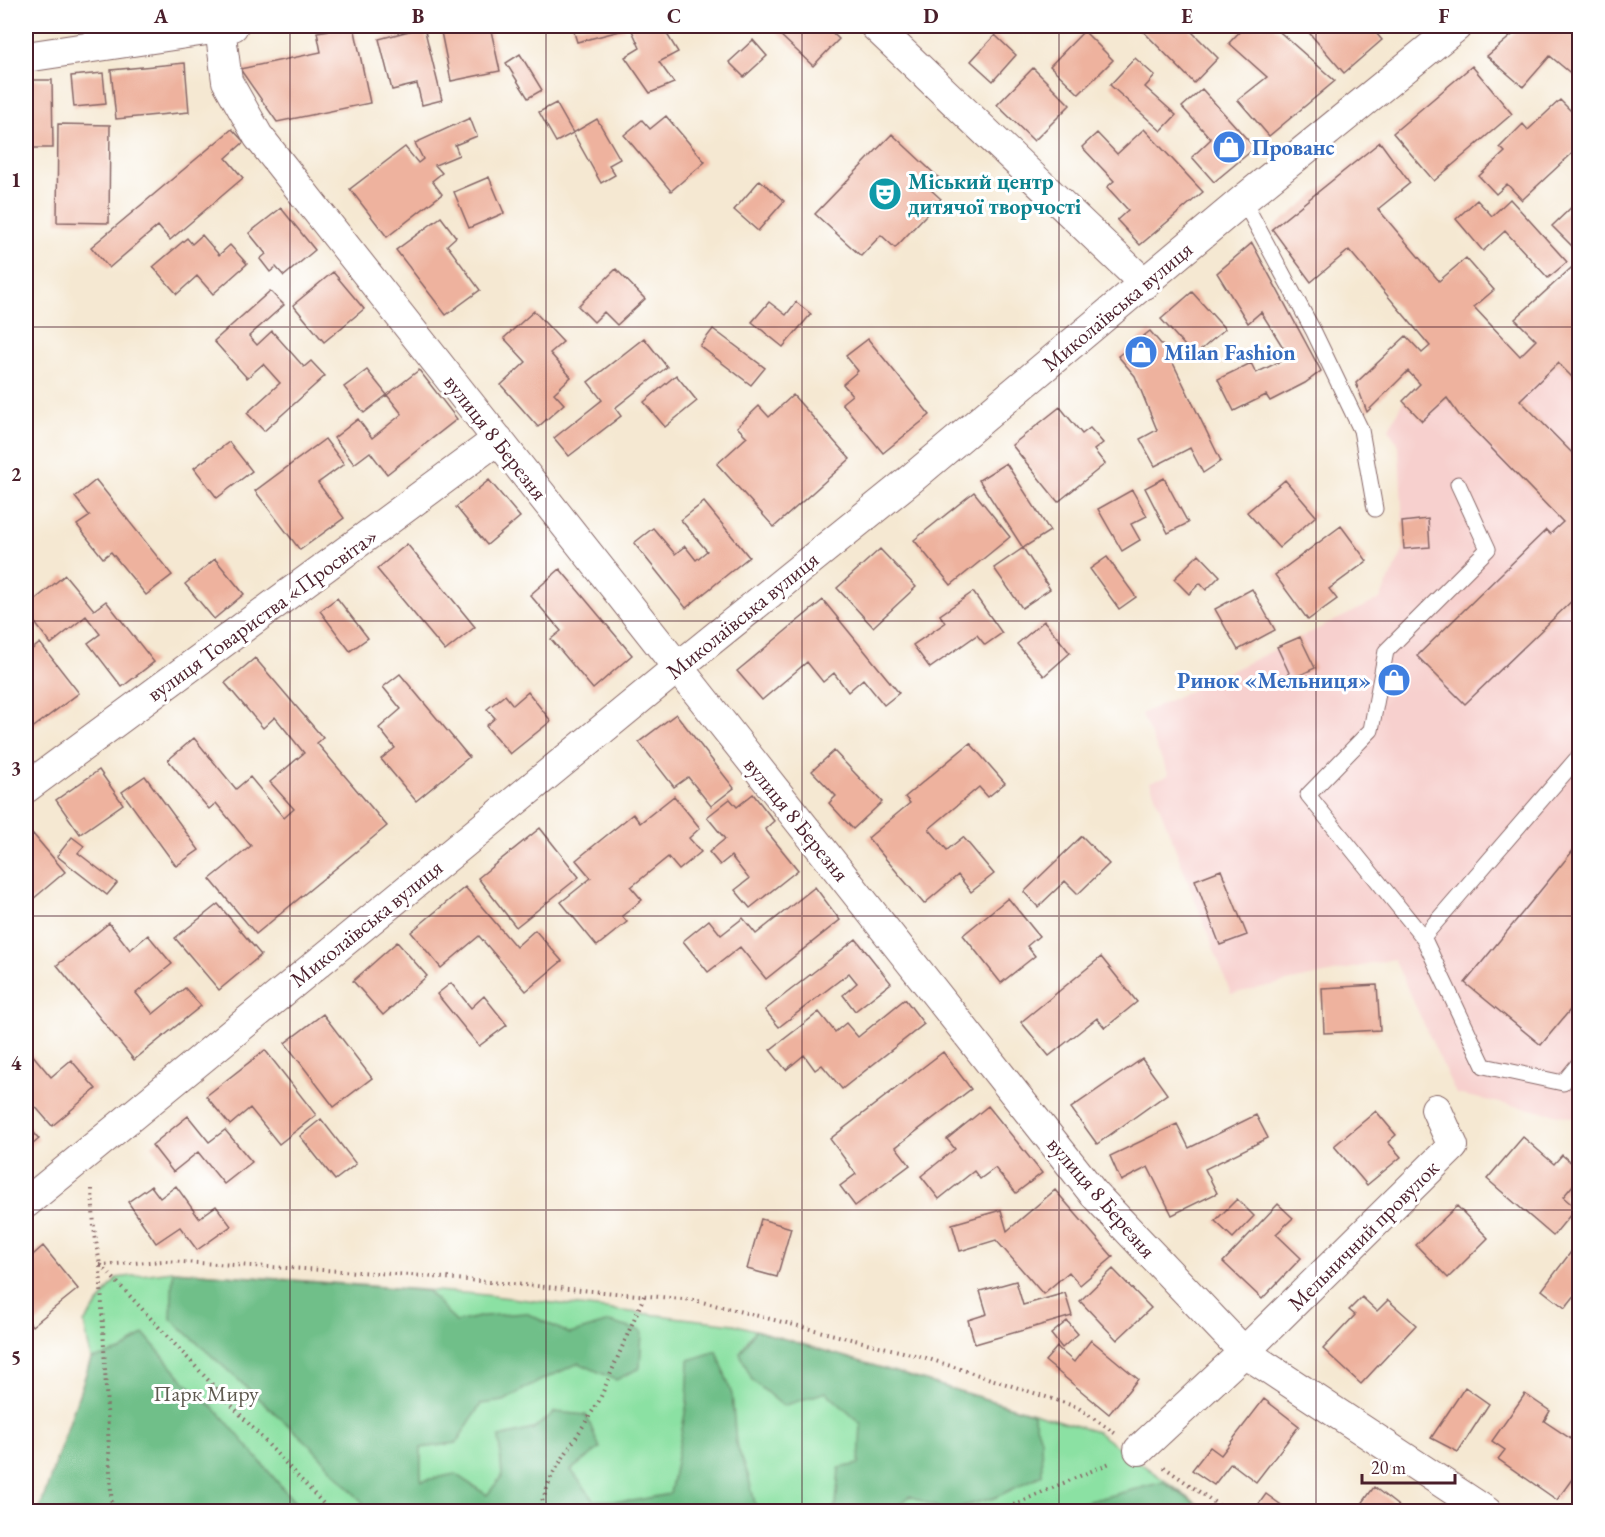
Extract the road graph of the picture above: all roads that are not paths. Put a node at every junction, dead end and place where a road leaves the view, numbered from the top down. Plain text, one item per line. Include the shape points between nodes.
1 (875, 26) edge
2 (1457, 26) edge
3 (227, 27) edge
4 (26, 57) edge
5 (1243, 200) junction
6 (1145, 284) junction
7 (498, 439) junction
8 (1458, 484) dead end
9 (1375, 509) dead end
10 (677, 668) junction
11 (1580, 755) edge
12 (26, 788) edge
13 (1423, 937) junction
14 (1580, 1062) edge
15 (1436, 1108) dead end
16 (26, 1203) edge
17 (1244, 1352) junction
18 (1139, 1450) road end
19 (1487, 1512) edge

1 - 6 street
2 - 5 street, Миколаївська вулиця
3 - 4 street
3 - 7 street, вулиця 8 Березня via 227,81 258,136
5 - 6 street, Миколаївська вулиця
5 - 9 lane via 1361,430
6 - 10 street, Миколаївська вулиця
7 - 10 street, вулиця 8 Березня
7 - 12 street, вулиця Товариства «Просвіта»
8 - 13 lane via 1488,549 1386,651 1371,730 1308,795
10 - 16 street, Миколаївська вулиця
10 - 17 street, вулиця 8 Березня via 1094,1194
11 - 13 lane
13 - 14 lane via 1484,1066 1563,1083
15 - 17 street, Мельничний провулок via 1453,1146
17 - 18 street
17 - 19 street, вулиця 8 Березня

